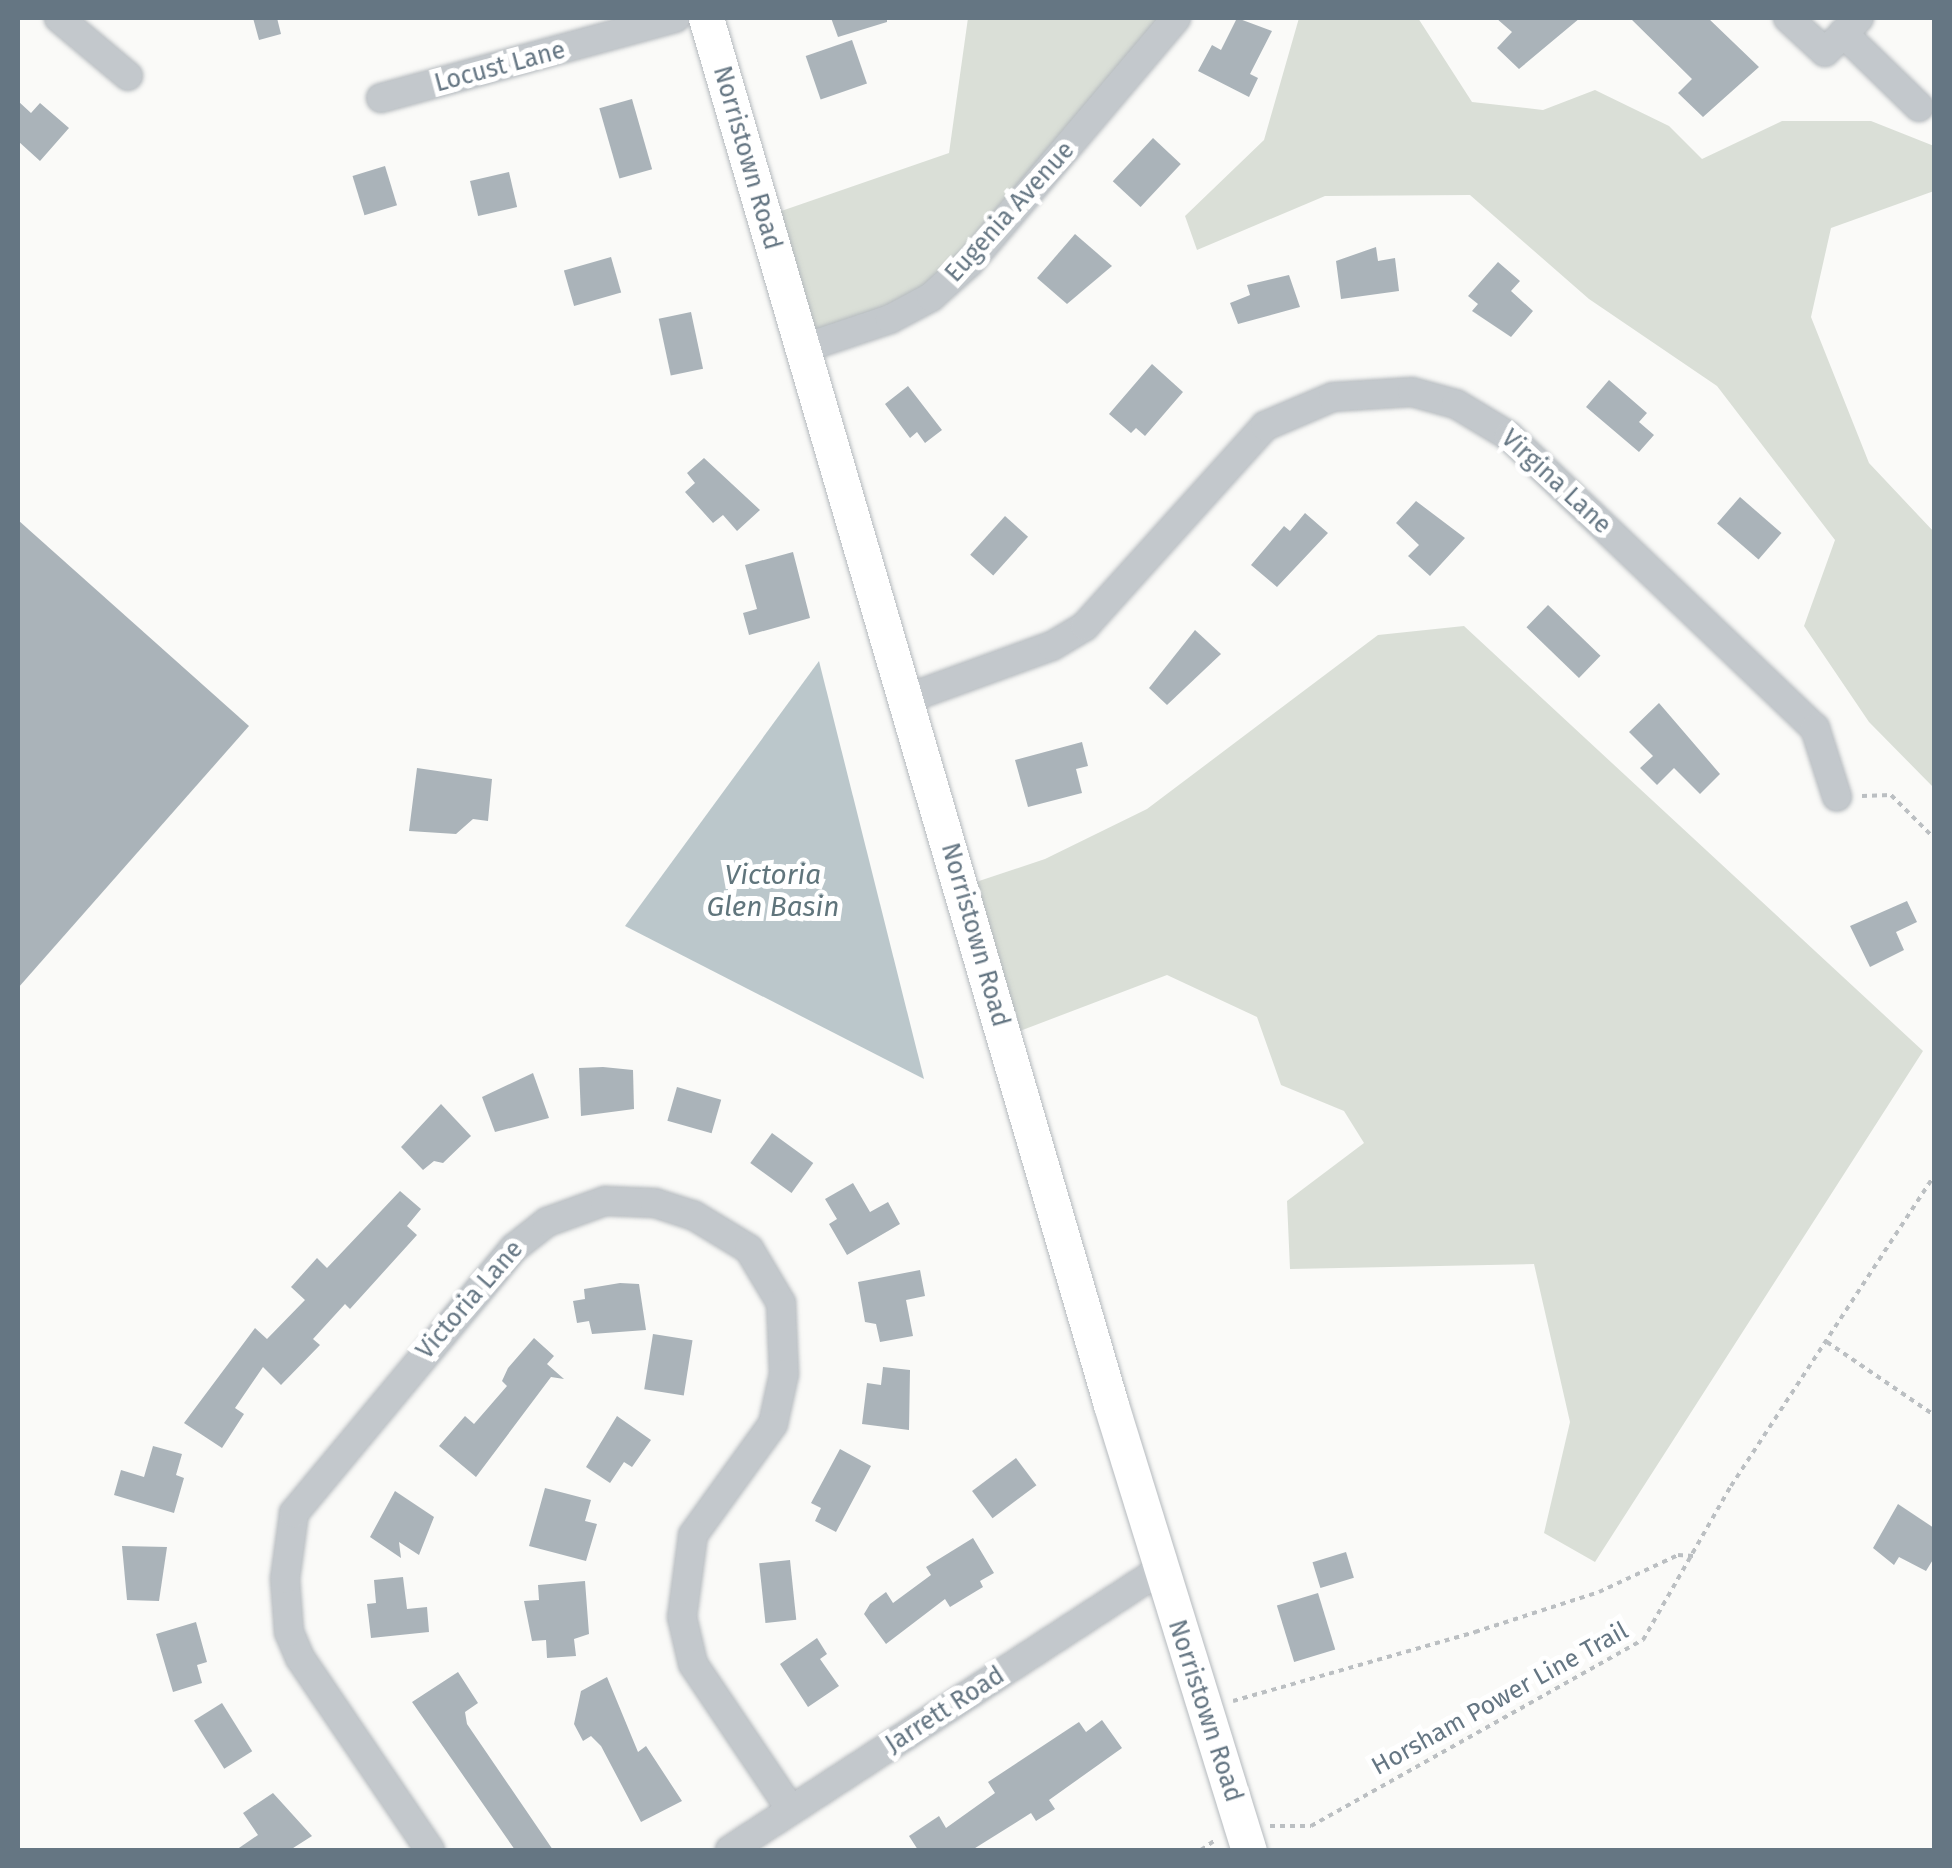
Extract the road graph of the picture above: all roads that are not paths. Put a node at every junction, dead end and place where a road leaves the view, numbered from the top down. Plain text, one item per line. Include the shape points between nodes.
1 (58, 18) edge
2 (675, 18) edge
3 (706, 18) edge
4 (1176, 18) edge
5 (1788, 18) edge
6 (1851, 25) edge
7 (128, 76) dead end
8 (381, 98) dead end
9 (1920, 106) dead end
10 (802, 349) junction
11 (906, 699) junction
12 (1837, 797) road end
13 (1160, 1570) junction
14 (791, 1810) junction
15 (1246, 1841) edge
16 (430, 1850) edge
17 (730, 1850) edge

1 - 7 street
2 - 8 street, Locust Lane
3 - 10 main road, Norristown Road
4 - 10 street, Eugenia Avenue via 970,262 931,298
5 - 6 street via 1825,52
6 - 9 street
10 - 11 main road, Norristown Road
11 - 12 street, Virgina Lane via 1052,646 1085,626 1265,426 1333,397 1412,392 1456,404 1510,436 1815,728
11 - 13 main road, Norristown Road
13 - 14 street, Jarrett Road
13 - 15 main road, Norristown Road
14 - 16 street, Victoria Lane via 693,1664 682,1617 693,1535 773,1424 784,1374 782,1303 749,1248 693,1215 655,1202 605,1200 547,1222 514,1248 294,1513 285,1579 289,1632
14 - 17 street, Jarrett Road

